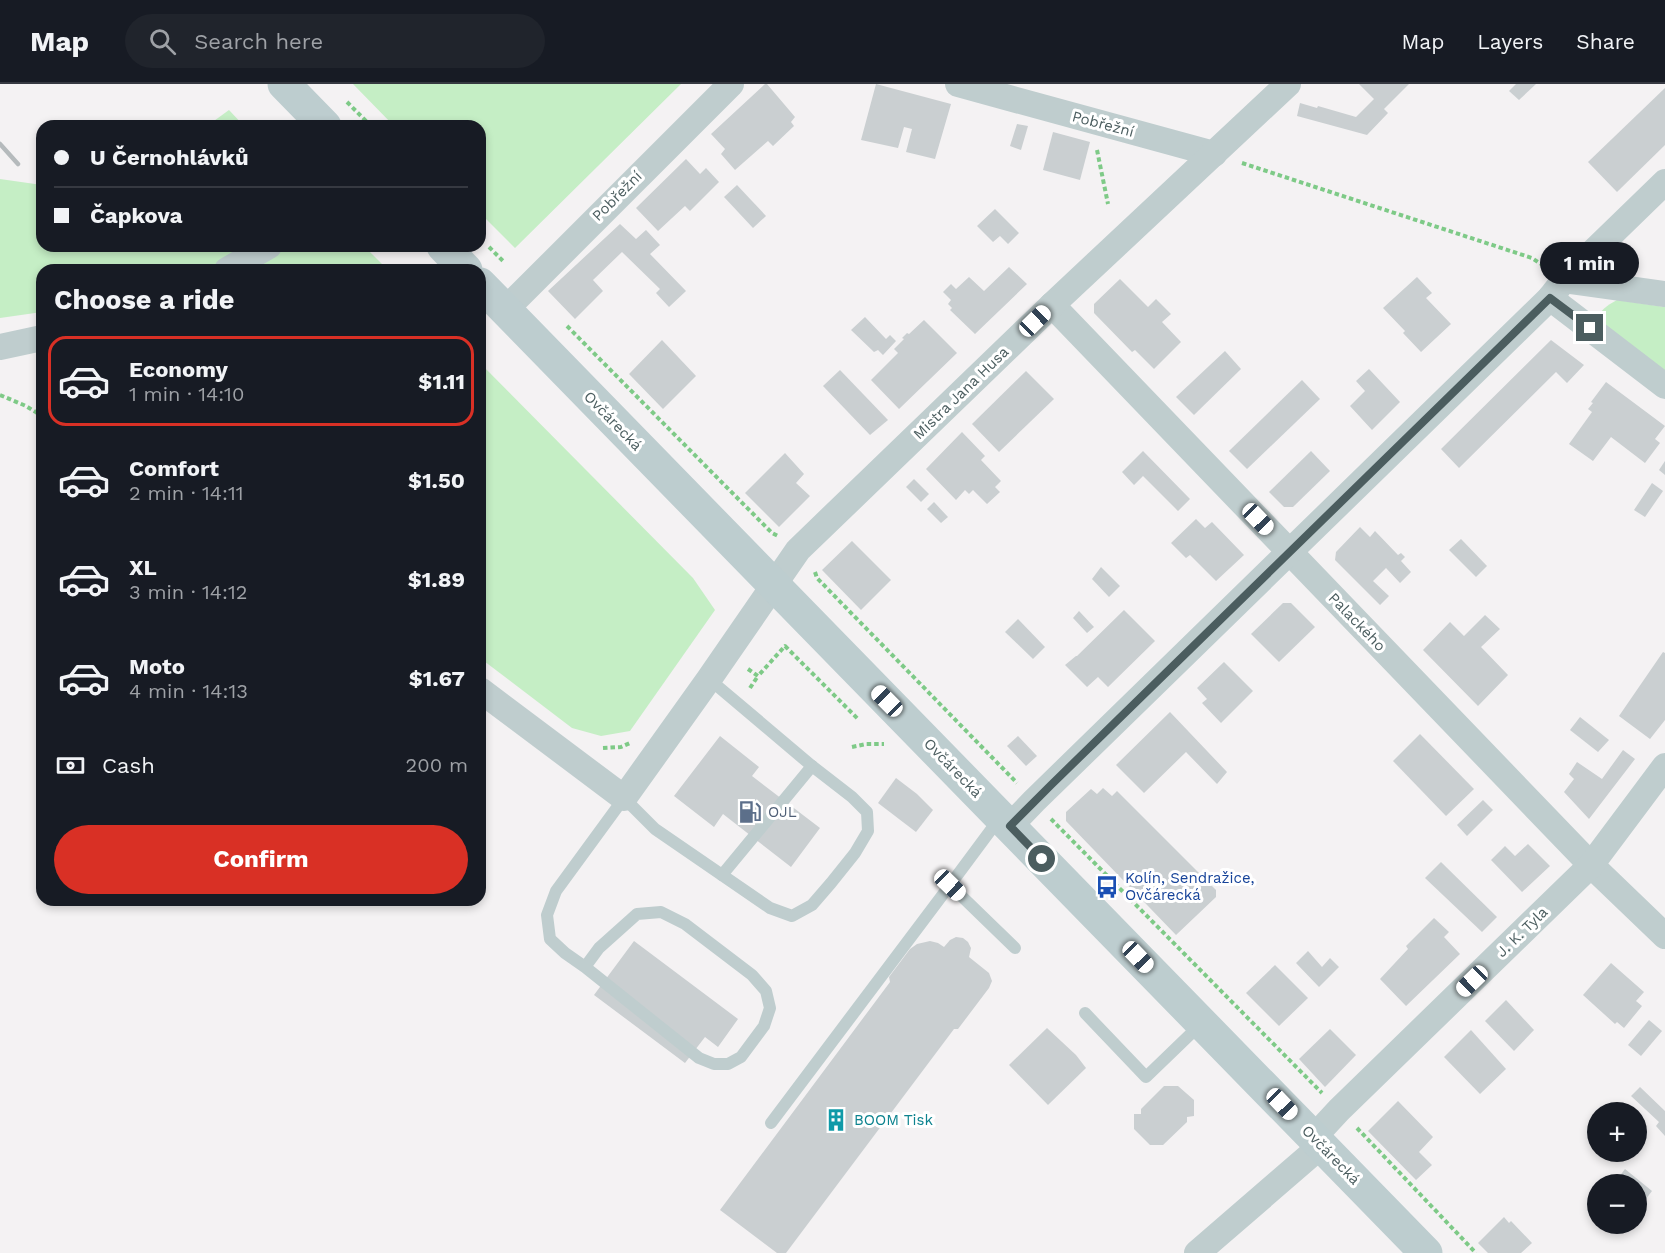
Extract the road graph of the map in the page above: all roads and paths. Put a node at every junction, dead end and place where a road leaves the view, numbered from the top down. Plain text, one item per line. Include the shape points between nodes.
1 (284, 84) edge
2 (731, 84) edge
3 (958, 84) edge
4 (1288, 84) edge
5 (319, 120) edge
6 (1095, 140) dead end
7 (1214, 154) junction
8 (1665, 182) edge
9 (1108, 204) dead end
10 (488, 246) dead end
11 (258, 252) edge
12 (448, 252) edge
13 (238, 264) edge
14 (460, 264) edge
15 (527, 286) junction
16 (1557, 289) junction
17 (486, 290) edge
18 (1665, 294) edge
19 (1052, 305) junction
20 (505, 310) junction
21 (563, 321) dead end
22 (36, 339) edge
23 (0, 348) edge
24 (1665, 386) edge
25 (0, 395) edge
26 (36, 412) edge
27 (798, 550) junction
28 (1289, 552) junction
29 (773, 585) junction
30 (727, 653) junction
31 (709, 679) junction
32 (486, 694) edge
33 (867, 728) dead end
34 (876, 736) dead end
35 (635, 740) dead end
36 (978, 741) junction
37 (884, 744) junction
38 (852, 747) dead end
39 (602, 748) dead end
40 (892, 752) dead end
41 (812, 766) junction
42 (1665, 766) edge
43 (952, 767) junction
44 (624, 798) junction
45 (1034, 801) junction
46 (1005, 821) junction
47 (1591, 865) junction
48 (722, 875) junction
49 (950, 885) junction
50 (1665, 936) edge
51 (1015, 948) dead end
52 (585, 967) junction
53 (1085, 1013) dead end
54 (1202, 1023) junction
55 (1339, 1110) junction
56 (771, 1123) dead end
57 (1318, 1141) junction
58 (1197, 1253) edge
59 (1426, 1253) edge
60 (1476, 1253) edge

1 - 5 main road
2 - 15 street, Pobřežní
3 - 7 street, Pobřežní
4 - 7 street, Mistra Jana Husa
6 - 9 path
7 - 16 path via 1532,258
7 - 19 street, Mistra Jana Husa
8 - 16 street
10 - 15 path
11 - 13 street
12 - 14 main road
15 - 20 street, Pobřežní
16 - 18 street
16 - 24 street
16 - 28 street
17 - 20 main road, Ovčárecká
19 - 27 street, Mistra Jana Husa
19 - 28 street, Palackého
20 - 29 main road, Ovčárecká
21 - 27 path via 772,533 786,538
22 - 23 street
25 - 26 path
27 - 29 street, Mistra Jana Husa
27 - 36 path via 817,578
28 - 45 street
28 - 47 street, Palackého
29 - 30 street, Mistra Jana Husa
29 - 43 main road, Ovčárecká
30 - 31 street, Mistra Jana Husa
30 - 33 path via 758,676 785,646
31 - 41 lane
31 - 44 street, Mistra Jana Husa
32 - 44 street
34 - 37 path
35 - 39 path via 621,747
36 - 43 path
36 - 45 path
37 - 38 path
37 - 40 path
41 - 48 lane
41 - 48 lane via 867,812 868,831 831,884 812,905 792,916 770,908
42 - 47 street, J. K. Tyla
43 - 46 main road, Ovčárecká
44 - 48 lane via 655,829
44 - 52 lane via 556,891 546,915 550,939
45 - 46 street
45 - 55 path
46 - 49 lane
46 - 54 main road, Ovčárecká
47 - 50 street, Palackého
47 - 55 street, J. K. Tyla
49 - 51 lane
49 - 56 lane
52 - 52 lane via 699,1058 714,1064 728,1064 741,1057 764,1026 770,1008 766,991 752,975 685,924 661,912 637,914 599,948
53 - 54 lane via 1146,1077
54 - 57 main road, Ovčárecká
55 - 57 street, J. K. Tyla
55 - 60 path
57 - 58 street, J. K. Tyla
57 - 59 main road, Ovčárecká

